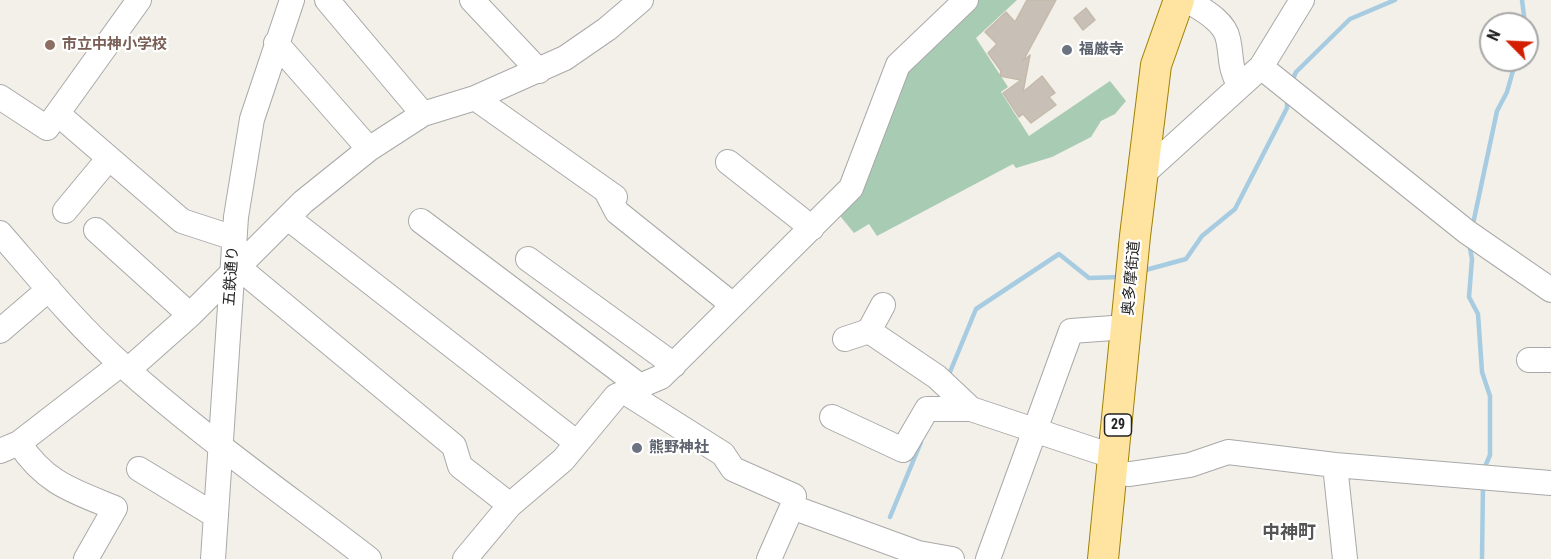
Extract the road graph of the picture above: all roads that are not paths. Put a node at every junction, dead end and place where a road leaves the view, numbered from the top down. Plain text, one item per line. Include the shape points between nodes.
1 (140, 0) edge
2 (292, 0) edge
3 (327, 0) edge
4 (472, 0) edge
5 (641, 0) edge
6 (966, 0) edge
7 (1179, 0) edge
8 (1187, 0) edge
9 (1302, 0) edge
10 (1215, 7) edge
11 (276, 43) junction
12 (1262, 67) junction
13 (539, 71) junction
14 (1239, 84) junction
15 (0, 97) edge
16 (475, 98) junction
17 (58, 114) junction
18 (423, 114) junction
19 (369, 148) junction
20 (109, 158) junction
21 (728, 162) dead end
22 (1143, 174) junction
23 (65, 211) dead end
24 (288, 218) junction
25 (422, 221) dead end
26 (812, 228) junction
27 (96, 230) dead end
28 (0, 233) edge
29 (234, 238) junction
30 (528, 259) dead end
31 (235, 270) junction
32 (49, 289) junction
33 (1551, 290) edge
34 (733, 305) junction
35 (883, 305) dead end
36 (190, 315) junction
37 (1128, 327) junction
38 (0, 331) edge
39 (869, 331) junction
40 (845, 339) dead end
41 (674, 365) junction
42 (125, 367) junction
43 (633, 389) junction
44 (971, 410) junction
45 (832, 417) dead end
46 (1035, 430) junction
47 (577, 443) junction
48 (219, 444) junction
49 (9, 447) edge
50 (1114, 465) junction
51 (1335, 465) junction
52 (139, 469) dead end
53 (1551, 483) edge
54 (510, 505) junction
55 (792, 507) junction
56 (216, 516) junction
57 (86, 559) edge
58 (213, 559) edge
59 (369, 559) edge
60 (465, 559) edge
61 (769, 559) edge
62 (952, 559) edge
63 (988, 559) edge
64 (1103, 559) edge
65 (1345, 559) edge

1 - 17 street
2 - 11 street, 五鉄通り
3 - 18 street
4 - 13 street
5 - 13 street via 608,29
6 - 26 street via 898,65 851,188
7 - 22 main road, 奥多摩街道 / 29 via 1156,65
8 - 10 street
9 - 12 street
10 - 14 street via 1228,36 1231,70
11 - 19 street
11 - 29 street, 五鉄通り via 252,119
12 - 14 street
12 - 33 street via 1467,232
13 - 16 street
14 - 22 street via 1197,128
15 - 17 street via 47,128
16 - 18 street
16 - 34 street via 610,194 617,212
17 - 20 street
18 - 19 street
19 - 24 street
20 - 23 street
20 - 29 street via 182,221
21 - 26 street
22 - 37 main road, 奥多摩街道 / 29
24 - 31 street
24 - 47 street
25 - 43 street
26 - 34 street
27 - 36 street
28 - 32 street
29 - 31 street, 五鉄通り
30 - 41 street
31 - 36 street
31 - 48 street, 五鉄通り
31 - 54 street via 454,446 460,466
32 - 38 street
32 - 42 street
34 - 41 street
35 - 39 street
36 - 42 street
37 - 46 street via 1071,331
37 - 50 main road, 奥多摩街道 / 29
39 - 40 street
39 - 44 street via 938,377
41 - 43 street via 660,377
42 - 48 street
42 - 49 street
43 - 47 street via 616,396
43 - 55 street via 723,454 733,469 794,496
44 - 45 street via 927,409 903,450
44 - 46 street
46 - 50 street
46 - 63 street
47 - 54 street
48 - 56 street, 五鉄通り
48 - 59 street
49 - 57 street via 65,488 115,508
50 - 51 street via 1130,474 1190,465 1228,452
50 - 64 main road, 奥多摩街道 / 29
51 - 53 street
51 - 65 street
52 - 56 street
54 - 60 street
55 - 61 street
55 - 62 street via 918,553
56 - 58 street, 五鉄通り

